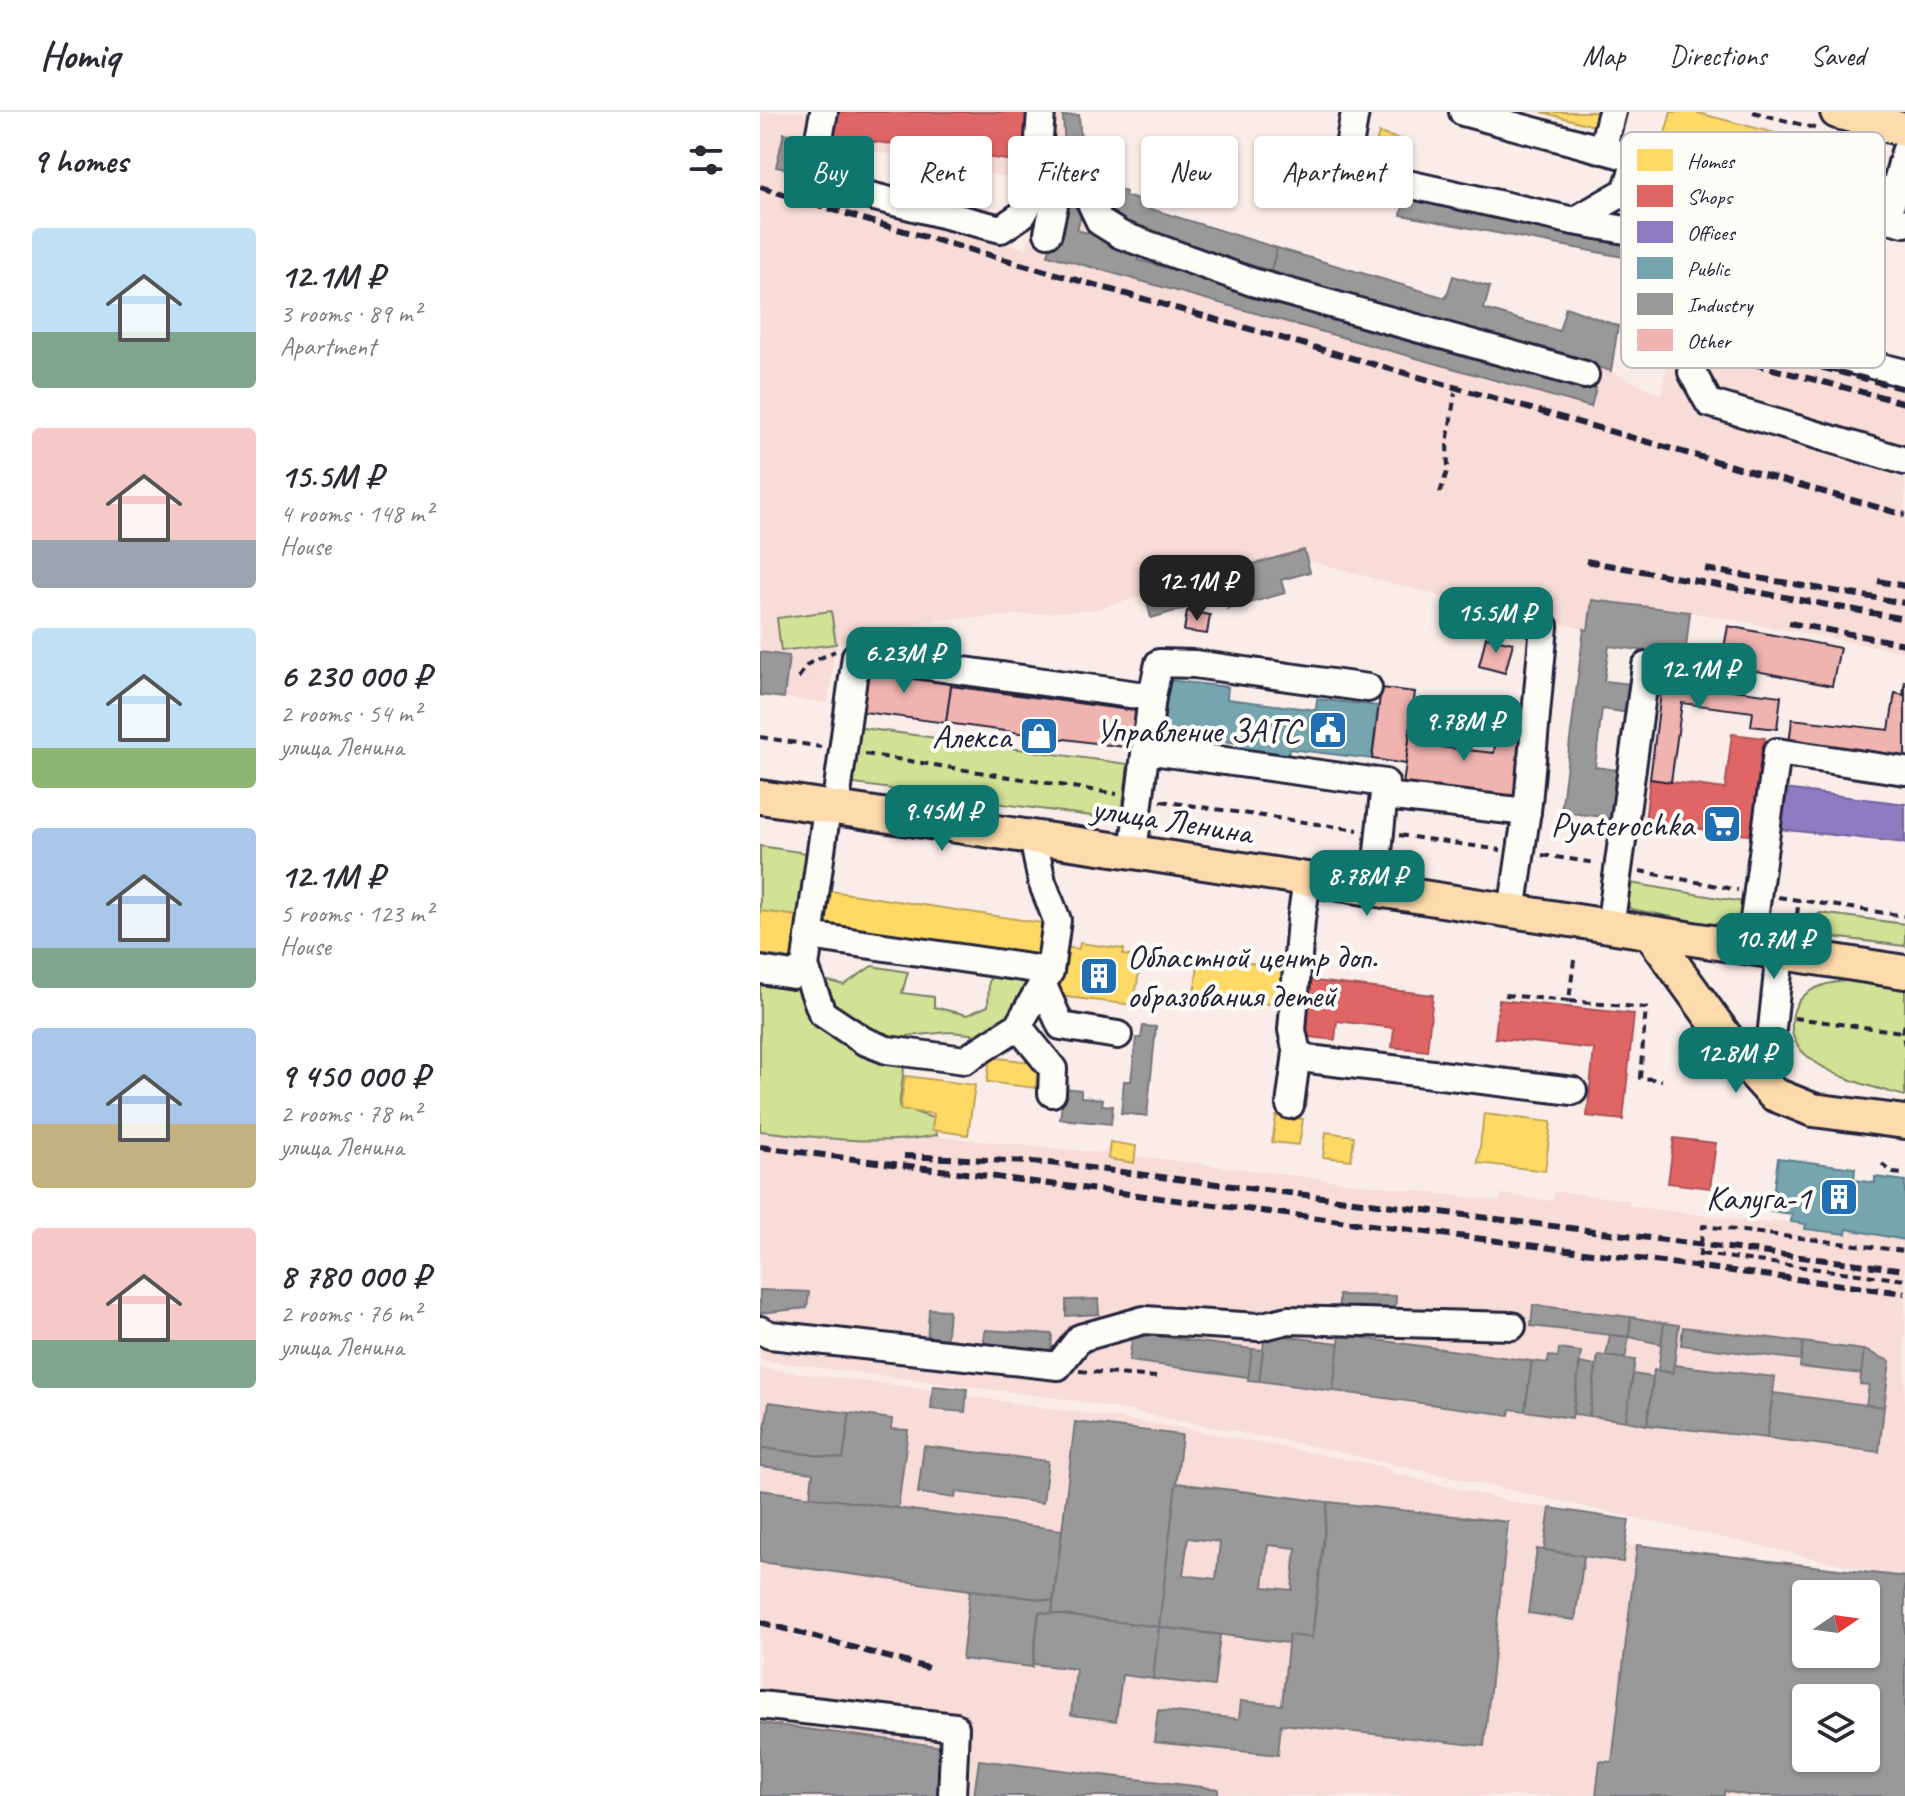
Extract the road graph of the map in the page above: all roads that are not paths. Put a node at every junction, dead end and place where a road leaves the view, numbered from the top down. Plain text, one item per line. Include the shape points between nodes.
1 (824, 112) edge
2 (1041, 112) edge
3 (1054, 112) edge
4 (1355, 112) edge
5 (1463, 112) edge
6 (1612, 112) edge
7 (1837, 112) edge
8 (1872, 116) edge
9 (1905, 130) edge
10 (1055, 136) edge
11 (1602, 150) junction
12 (1905, 152) edge
13 (1621, 155) edge
14 (1621, 194) edge
15 (1053, 208) edge
16 (1093, 208) edge
17 (1574, 221) junction
18 (1896, 221) edge
19 (1621, 229) edge
20 (1048, 233) dead end
21 (1693, 368) edge
22 (1884, 368) edge
23 (1905, 373) edge
24 (1585, 375) dead end
25 (1905, 461) edge
26 (1544, 626) dead end
27 (1646, 666) dead end
28 (1368, 688) dead end
29 (1152, 697) junction
30 (1145, 750) junction
31 (1905, 771) edge
32 (1385, 796) junction
33 (760, 797) edge
34 (831, 809) junction
35 (1527, 812) junction
36 (1033, 838) junction
37 (1133, 852) junction
38 (1307, 880) junction
39 (1374, 891) junction
40 (1512, 912) junction
41 (1610, 928) junction
42 (1651, 934) junction
43 (809, 936) junction
44 (1775, 947) junction
45 (805, 967) junction
46 (760, 970) edge
47 (1905, 972) edge
48 (1046, 977) junction
49 (1018, 1026) junction
50 (1118, 1035) dead end
51 (1297, 1053) junction
52 (1766, 1086) junction
53 (1573, 1091) dead end
54 (1052, 1093) dead end
55 (1290, 1105) dead end
56 (1905, 1122) edge
57 (1512, 1326) dead end
58 (760, 1330) edge
59 (760, 1705) edge
60 (952, 1796) edge

1 - 2 lane via 815,158 823,184 1001,229 1023,214 1035,192
3 - 10 lane
4 - 17 lane via 1345,170
5 - 11 lane
6 - 11 lane
7 - 8 main road
8 - 9 main road
11 - 13 lane
12 - 18 lane
14 - 17 lane
15 - 20 lane
16 - 24 lane via 1100,222 1121,235 1252,282
17 - 19 lane
21 - 25 lane via 1709,403
22 - 23 lane
26 - 35 lane
27 - 41 lane
28 - 29 lane via 1159,663
29 - 30 lane
29 - 34 lane via 856,656
30 - 32 lane via 1379,781 1385,783
30 - 37 lane
31 - 44 lane via 1777,752 1756,893
32 - 35 lane
32 - 39 lane
33 - 34 main road, улица Ленина
34 - 36 main road, улица Ленина
34 - 43 lane
35 - 40 lane
36 - 37 main road, улица Ленина
36 - 48 lane via 1057,920
37 - 38 main road, улица Ленина
38 - 39 main road, улица Ленина
38 - 51 lane via 1292,1030
39 - 40 main road, улица Ленина
40 - 41 main road, улица Ленина
41 - 42 main road, улица Ленина
42 - 44 main road, улица Ленина
42 - 52 main road
43 - 45 lane
43 - 48 lane
44 - 47 main road, улица Ленина
44 - 52 lane
45 - 46 lane via 793,975
45 - 49 lane via 822,1013 887,1050 965,1060
48 - 49 lane
48 - 50 lane via 1061,1026
49 - 54 lane via 1053,1069
51 - 53 lane via 1309,1059
51 - 55 lane
52 - 56 main road via 1813,1110
57 - 58 lane via 1288,1320 1259,1327 1144,1320 1080,1338 1058,1366
59 - 60 lane via 955,1727

